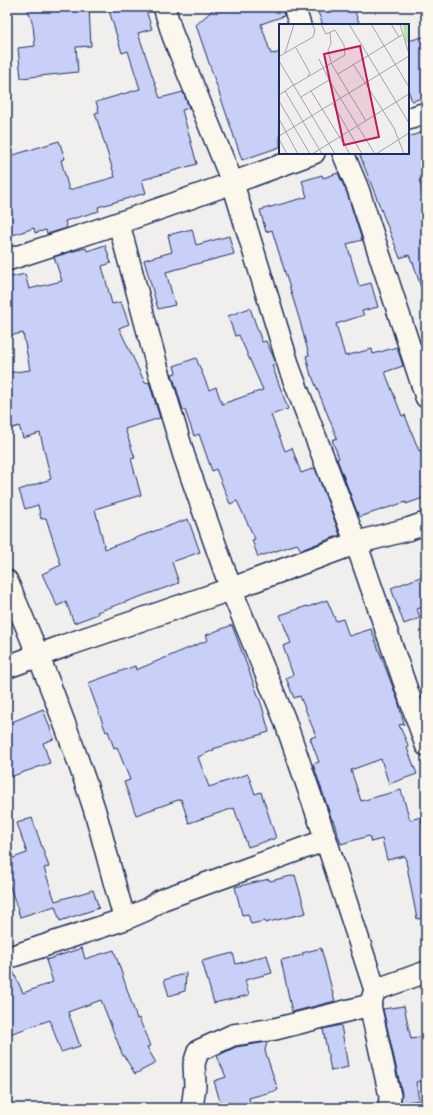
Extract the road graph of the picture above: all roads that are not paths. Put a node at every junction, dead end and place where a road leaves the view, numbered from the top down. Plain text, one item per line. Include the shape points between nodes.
1 (164, 7) edge
2 (294, 7) edge
3 (300, 24) edge
4 (426, 112) edge
5 (409, 119) edge
6 (311, 154) edge
7 (343, 154) edge
8 (233, 184) junction
9 (119, 224) junction
10 (7, 260) edge
11 (426, 397) edge
12 (426, 523) edge
13 (356, 543) junction
14 (7, 581) edge
15 (231, 589) junction
16 (39, 655) junction
17 (7, 667) edge
18 (426, 744) edge
19 (326, 840) junction
20 (125, 919) junction
21 (7, 958) edge
22 (426, 972) edge
23 (373, 997) junction
24 (192, 1108) edge
25 (389, 1108) edge

1 - 8 street via 173,36
2 - 3 street
4 - 5 street
6 - 8 street
7 - 11 street via 358,188
8 - 9 street
8 - 13 street via 290,370
9 - 10 street
9 - 15 street via 184,456
12 - 13 street
13 - 15 street
13 - 18 street
14 - 16 street
15 - 16 street
15 - 19 street via 284,718
16 - 17 street
16 - 20 street via 94,808
19 - 20 street via 161,900
19 - 23 street
20 - 21 street
22 - 23 street
23 - 24 street via 275,1029 233,1035 198,1051 194,1064
23 - 25 street via 390,1096

